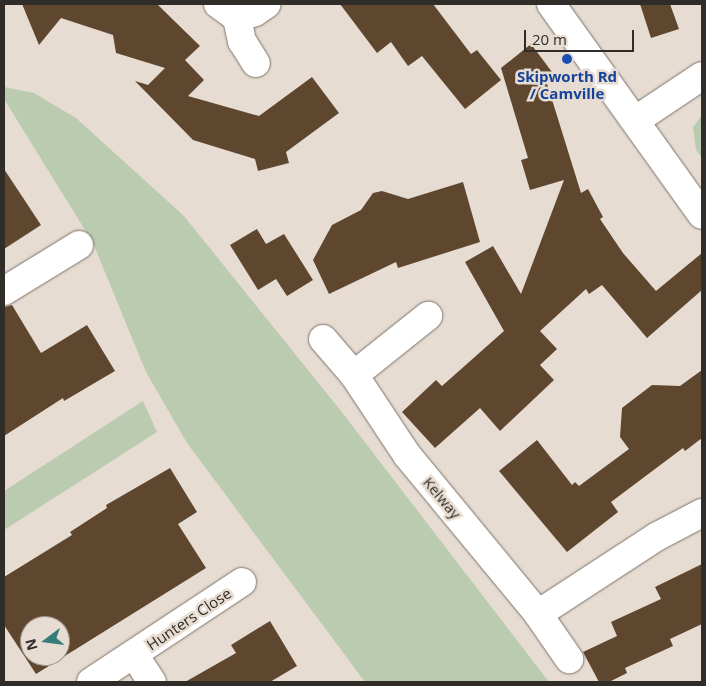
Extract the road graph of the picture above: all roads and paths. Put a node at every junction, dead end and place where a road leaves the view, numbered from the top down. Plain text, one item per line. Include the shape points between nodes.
1 (267, 4) edge
2 (551, 4) edge
3 (227, 11) edge
4 (256, 63) dead end
5 (702, 76) edge
6 (636, 120) junction
7 (702, 215) edge
8 (79, 245) dead end
9 (4, 290) edge
10 (428, 316) dead end
11 (323, 339) dead end
12 (354, 375) junction
13 (702, 513) edge
14 (242, 582) dead end
15 (538, 614) junction
16 (135, 656) junction
17 (569, 659) dead end
18 (91, 682) edge
19 (152, 682) edge

1 - 3 street via 255,12
2 - 6 street
3 - 4 street
5 - 6 street
6 - 7 street
8 - 9 street
10 - 12 street
11 - 12 street, Kelway
12 - 15 street, Kelway via 407,456
13 - 15 street via 656,537
14 - 16 street, Hunters Close
15 - 17 street, Kelway
16 - 18 street, Hunters Close
16 - 19 street, Hunters Close

